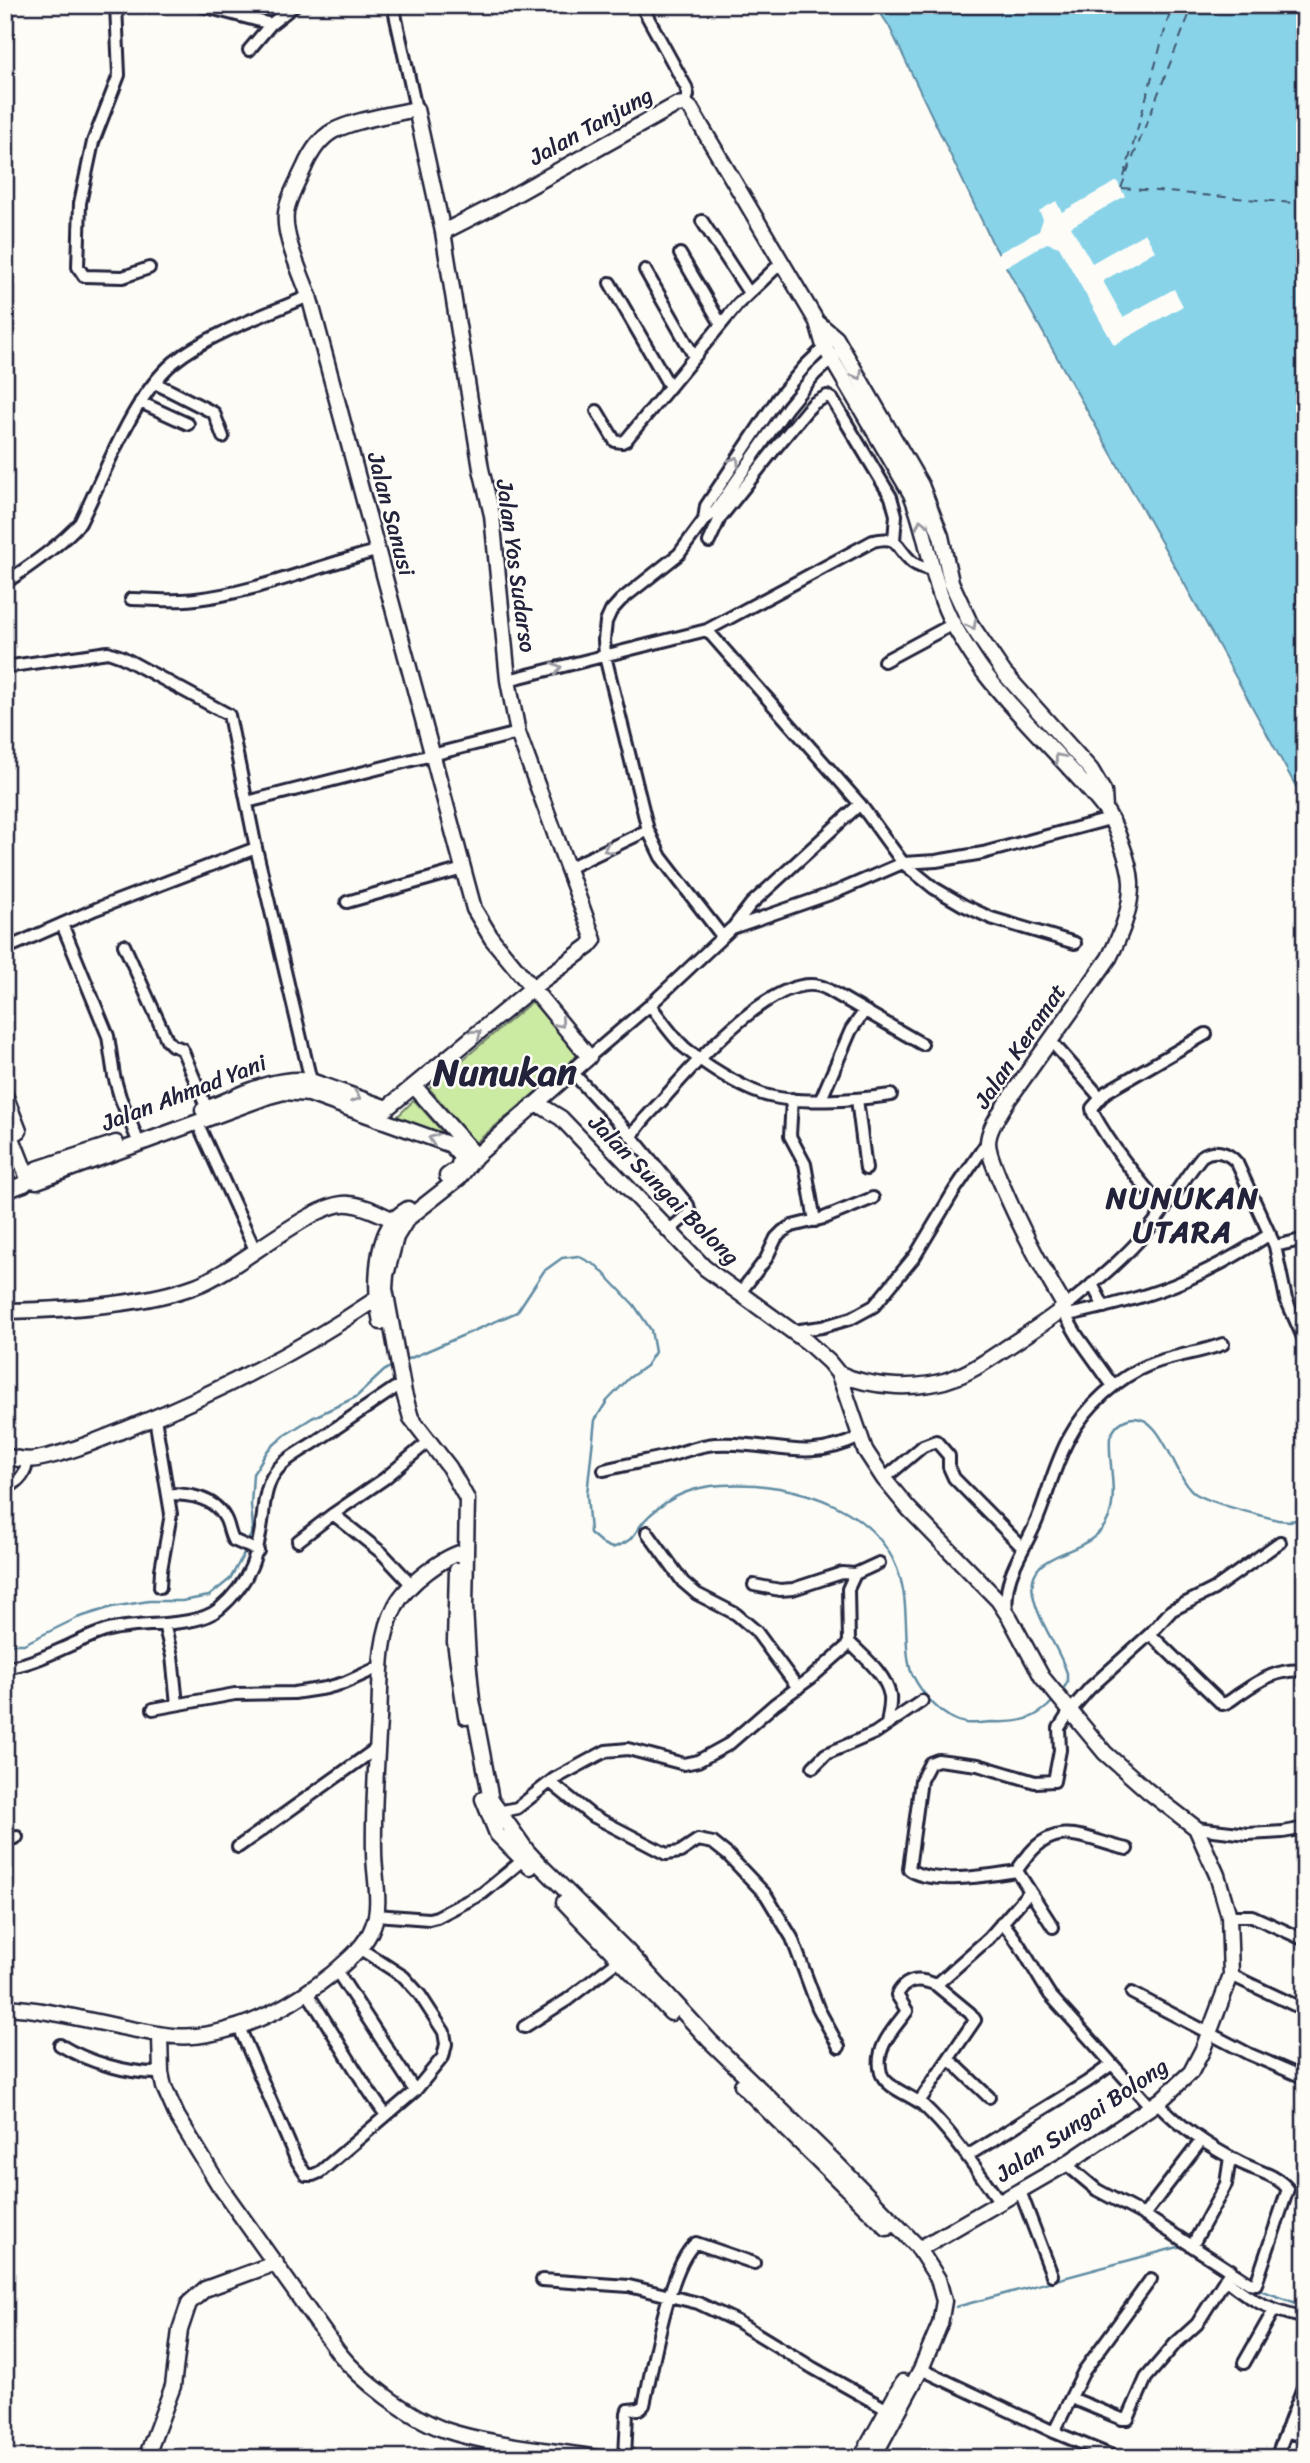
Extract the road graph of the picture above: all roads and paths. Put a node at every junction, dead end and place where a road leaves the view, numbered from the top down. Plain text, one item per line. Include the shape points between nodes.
1 (116, 5) edge
2 (199, 5) edge
3 (295, 5) edge
4 (393, 5) edge
5 (642, 5) edge
6 (271, 24) junction
7 (249, 50) dead end
8 (685, 104) junction
9 (416, 109) junction
10 (702, 221) dead end
11 (443, 232) junction
12 (680, 254) dead end
13 (782, 262) junction
14 (149, 268) dead end
15 (645, 270) dead end
16 (610, 283) dead end
17 (749, 293) junction
18 (309, 296) junction
19 (720, 324) junction
20 (834, 348) junction
21 (694, 356) junction
22 (155, 383) junction
23 (670, 387) junction
24 (140, 402) junction
25 (597, 411) dead end
26 (188, 424) dead end
27 (223, 437) dead end
28 (894, 540) junction
29 (709, 542) dead end
30 (377, 551) junction
31 (933, 570) junction
32 (6, 579) edge
33 (944, 585) junction
34 (131, 599) dead end
35 (953, 624) junction
36 (707, 630) junction
37 (605, 656) junction
38 (884, 661) dead end
39 (5, 667) edge
40 (508, 680) junction
41 (1023, 693) junction
42 (1011, 704) junction
43 (518, 733) junction
44 (432, 754) junction
45 (247, 802) junction
46 (860, 804) junction
47 (1107, 814) junction
48 (648, 830) junction
49 (257, 848) junction
50 (903, 863) junction
51 (568, 868) junction
52 (463, 869) junction
53 (347, 902) dead end
54 (62, 924) junction
55 (732, 928) junction
56 (722, 936) junction
57 (1075, 943) dead end
58 (124, 945) dead end
59 (5, 949) edge
60 (531, 989) junction
61 (650, 1005) junction
62 (864, 1013) junction
63 (1206, 1034) dead end
64 (1050, 1040) junction
65 (922, 1044) dead end
66 (589, 1057) junction
67 (700, 1058) junction
68 (572, 1072) junction
69 (311, 1081) junction
70 (415, 1087) junction
71 (548, 1093) junction
72 (5, 1095) edge
73 (891, 1095) dead end
74 (1100, 1097) junction
75 (792, 1099) junction
76 (821, 1099) junction
77 (857, 1099) junction
78 (534, 1105) junction
79 (207, 1109) junction
80 (382, 1114) junction
81 (561, 1118) junction
82 (5, 1120) edge
83 (197, 1122) junction
84 (136, 1136) junction
85 (632, 1137) junction
86 (988, 1142) junction
87 (107, 1152) junction
88 (476, 1156) junction
89 (866, 1169) dead end
90 (34, 1175) junction
91 (5, 1191) edge
92 (873, 1198) dead end
93 (1164, 1209) junction
94 (394, 1220) junction
95 (815, 1221) junction
96 (668, 1231) junction
97 (1270, 1234) junction
98 (1305, 1239) edge
99 (1275, 1246) junction
100 (256, 1251) junction
101 (1092, 1284) junction
102 (739, 1294) junction
103 (381, 1298) junction
104 (1104, 1307) junction
105 (5, 1311) edge
106 (1063, 1311) junction
107 (791, 1331) junction
108 (1305, 1342) edge
109 (1223, 1344) dead end
110 (838, 1373) junction
111 (396, 1382) junction
112 (1113, 1386) junction
113 (155, 1418) junction
114 (860, 1437) junction
115 (422, 1447) junction
116 (5, 1456) edge
117 (27, 1460) junction
118 (604, 1470) dead end
119 (884, 1479) junction
120 (5, 1489) edge
121 (168, 1494) junction
122 (333, 1514) junction
123 (647, 1532) dead end
124 (298, 1541) dead end
125 (1280, 1542) dead end
126 (1023, 1548) junction
127 (257, 1551) junction
128 (462, 1552) junction
129 (879, 1563) dead end
130 (855, 1574) junction
131 (754, 1585) dead end
132 (413, 1586) junction
133 (160, 1587) dead end
134 (1008, 1614) junction
135 (164, 1624) junction
136 (1150, 1634) junction
137 (849, 1642) junction
138 (382, 1666) junction
139 (5, 1667) edge
140 (1305, 1671) edge
141 (798, 1688) junction
142 (922, 1701) dead end
143 (177, 1704) junction
144 (1066, 1707) junction
145 (153, 1709) dead end
146 (887, 1725) junction
147 (377, 1748) junction
148 (813, 1767) dead end
149 (550, 1782) junction
150 (498, 1812) junction
151 (1196, 1828) junction
152 (1305, 1828) edge
153 (17, 1837) dead end
154 (5, 1842) edge
155 (238, 1847) dead end
156 (1127, 1849) dead end
157 (523, 1860) junction
158 (1017, 1871) junction
159 (1030, 1891) junction
160 (376, 1915) junction
161 (1229, 1916) junction
162 (1002, 1922) junction
163 (1053, 1927) dead end
164 (1305, 1940) edge
165 (359, 1948) junction
166 (623, 1956) junction
167 (336, 1970) junction
168 (1231, 1976) junction
169 (936, 1985) junction
170 (307, 1993) junction
171 (1132, 1993) dead end
172 (5, 2007) edge
173 (1305, 2010) edge
174 (239, 2027) junction
175 (524, 2027) dead end
176 (1209, 2034) junction
177 (160, 2036) junction
178 (60, 2045) dead end
179 (839, 2047) dead end
180 (949, 2059) junction
181 (1112, 2064) junction
182 (161, 2073) junction
183 (1305, 2078) edge
184 (415, 2091) junction
185 (989, 2097) dead end
186 (919, 2102) junction
187 (1154, 2105) junction
188 (386, 2115) junction
189 (1201, 2141) junction
190 (967, 2156) junction
191 (1230, 2157) junction
192 (1066, 2164) junction
193 (830, 2166) junction
194 (1020, 2191) junction
195 (1000, 2202) junction
196 (1144, 2215) junction
197 (1192, 2246) junction
198 (919, 2249) junction
199 (276, 2263) junction
200 (754, 2263) dead end
201 (1228, 2274) junction
202 (1052, 2275) dead end
203 (542, 2280) dead end
204 (1151, 2280) dead end
205 (670, 2295) junction
206 (1274, 2310) junction
207 (1305, 2318) edge
208 (1244, 2363) dead end
209 (921, 2370) junction
210 (1305, 2382) edge
211 (1071, 2398) junction
212 (888, 2410) junction
213 (1286, 2431) junction
214 (1054, 2432) junction
215 (1305, 2437) edge
216 (146, 2458) edge
217 (597, 2458) edge
218 (625, 2458) edge
219 (861, 2458) edge
220 (873, 2458) edge
221 (1117, 2458) edge
222 (1276, 2458) edge

1 - 14 street via 118,75 84,176 78,267 84,276 123,277
2 - 6 street
3 - 6 street
4 - 9 street
5 - 8 street via 686,87
6 - 7 street
8 - 11 street, Jalan Tanjung
8 - 13 street, Jalan Tanjung
9 - 11 street, Jalan Yos Sudarso
9 - 18 street, Jalan Sanusi via 331,132 307,161 286,216
10 - 17 street
11 - 40 street, Jalan Yos Sudarso via 492,515
12 - 19 street
13 - 17 street
13 - 20 street, Jalan Tanjung
15 - 21 street
16 - 23 street
17 - 19 street
18 - 22 street via 208,341 173,362
18 - 30 street, Jalan Sanusi
19 - 21 street
31 -> 20 street via 911,494
20 -> 33 street via 921,485 941,536
20 - 37 street via 714,513 679,554 611,611 606,622
21 - 23 street
22 - 24 street
22 - 27 street via 214,413
23 - 25 street via 622,443 615,441
24 - 26 street
24 - 32 street via 79,523 65,539
28 - 29 street via 896,515 891,498 827,396 814,403 790,430 720,518
28 - 31 street via 911,561
28 - 36 street via 873,541
30 - 34 street via 230,593 195,599
30 - 44 street, Jalan Sanusi
31 - 33 street
33 - 35 street
33 -> 41 street via 984,646
35 - 38 street
35 - 42 street
36 - 37 street
36 - 46 street
40 -> 37 street
37 - 48 street
39 - 45 street via 108,652 225,712
40 - 43 street, Jalan Yos Sudarso
41 - 42 street
41 - 47 street via 1091,771 1104,792
47 -> 42 street
43 - 44 street
43 - 51 street, Jalan Yos Sudarso
44 - 45 street
44 - 52 street, Jalan Sanusi
45 - 49 street
46 - 50 street
46 - 55 street via 751,904
47 - 50 street via 984,853
47 - 64 street, Jalan Keramat via 1129,868 1127,913 1109,958
48 -> 51 street
48 - 56 street via 661,857
49 - 54 street
49 - 69 street
50 - 55 street
50 - 57 street via 963,905
51 - 60 street, Jalan Yos Sudarso via 594,940
52 - 53 street
52 - 60 street, Jalan Sanusi via 480,921
54 - 59 street
54 - 84 street via 108,1036 117,1086
55 - 56 street
56 - 61 street
58 - 79 street via 167,1040 182,1049
60 -> 66 street, Jalan Sanusi
70 -> 60 street
61 - 66 street
61 - 67 street
62 - 65 street
62 - 67 street via 821,985 804,984 749,1013
62 - 76 street via 851,1030
63 - 74 street
64 - 74 street
64 - 86 street, Jalan Keramat via 1006,1103
66 - 68 street
67 - 75 street via 762,1094
67 - 85 street
68 - 71 street
68 - 85 street
69 - 79 street, Jalan Ahmad Yani via 277,1081
69 -> 80 street, Jalan Ahmad Yani
70 - 80 street
70 - 88 street
71 - 78 street
71 - 81 street, Jalan Sungai Bolong
72 - 90 street
73 - 77 street
74 - 93 street via 1092,1108 1098,1122
75 - 76 street
75 - 95 street via 790,1136 805,1164
76 - 77 street
77 - 89 street
78 - 81 street, Jalan Sungai Bolong
78 - 88 street
79 - 84 street, Jalan Ahmad Yani
80 - 83 street, Jalan Ahmad Yani via 285,1092
94 -> 80 street via 458,1168 461,1157 451,1145
81 - 96 street, Jalan Sungai Bolong
82 - 90 street via 20,1160
83 - 87 street, Jalan Ahmad Yani
83 - 100 street
84 - 87 street, Jalan Ahmad Yani
85 - 96 street via 688,1205 690,1213
86 - 106 street, Jalan Keramat via 1007,1197
86 - 107 street via 915,1256 874,1306 852,1318
87 - 90 street, Jalan Ahmad Yani via 44,1180
88 - 103 street via 459,1178 402,1226
90 - 91 street, Jalan Ahmad Yani
92 - 95 street
93 - 97 street via 1202,1156 1221,1152 1237,1163
93 - 101 street via 1134,1246
94 - 100 street via 339,1204 312,1215
94 - 103 street via 376,1275
95 - 102 street via 782,1231
96 - 102 street, Jalan Sungai Bolong
97 - 99 street
97 - 104 street via 1196,1277
98 - 99 street
99 - 108 street via 1286,1299
100 - 105 street via 214,1279 181,1291 121,1302
101 - 104 street
101 - 106 street
102 - 107 street, Jalan Sungai Bolong
103 - 111 street
103 - 113 street via 296,1349
104 - 106 street
106 - 110 street via 949,1381 919,1387 877,1385
106 - 112 street
107 - 110 street, Jalan Sungai Bolong
109 - 112 street via 1152,1364
110 - 114 street, Jalan Sungai Bolong
111 - 115 street via 405,1422
111 - 127 street via 275,1472 268,1486
111 - 128 street via 411,1418 466,1495
112 - 126 street via 1069,1438
113 - 117 street via 77,1448
113 - 121 street
114 - 118 street via 815,1452 704,1445
114 - 119 street, Jalan Sungai Bolong
115 - 122 street
115 - 128 street via 458,1498
116 - 117 street
117 - 120 street via 21,1478
119 - 126 street via 922,1446 936,1441 949,1456 954,1478
119 - 134 street, Jalan Sungai Bolong
121 - 127 street via 193,1495 215,1506 225,1517 234,1541
121 - 133 street via 171,1519
122 - 124 street
122 - 132 street via 382,1553
123 - 141 street via 697,1594 736,1614 756,1631
125 - 136 street via 1207,1593 1172,1610
126 - 134 street via 1008,1583
127 - 135 street via 247,1576 218,1609
128 - 132 street via 433,1567
128 - 150 street via 472,1700 489,1793
128 - 157 street via 455,1642 462,1698 490,1820 497,1834
129 - 130 street
130 - 131 street via 842,1573 793,1589
130 - 137 street via 848,1589
132 - 138 street via 392,1614
134 - 144 street, Jalan Sungai Bolong
135 - 139 street via 112,1628 22,1665
135 - 143 street
136 - 140 street via 1222,1704 1278,1672
136 - 144 street
137 - 141 street
137 - 146 street via 887,1686
138 - 143 street via 326,1688 235,1694
138 - 147 street
141 - 149 street via 729,1744 698,1761 684,1764 617,1748 597,1754
142 - 146 street
143 - 145 street
144 - 151 street, Jalan Sungai Bolong via 1119,1766
144 - 158 street via 1052,1782 938,1760 930,1763 921,1780 909,1869 919,1875 960,1878
146 - 148 street via 826,1754
147 - 155 street
147 - 160 street
149 - 150 street via 517,1808
149 - 179 street via 592,1815 666,1854 680,1852 698,1840 713,1843 728,1854 765,1895 792,1938 818,2008
150 - 166 street via 533,1858
151 - 152 street via 1248,1834
151 - 161 street, Jalan Sungai Bolong via 1212,1860
153 - 154 street
156 - 158 street via 1077,1834 1049,1837
157 - 160 street via 483,1893 437,1917
157 - 166 street
158 - 159 street
159 - 162 street
159 - 163 street
160 - 165 street
161 - 164 street via 1252,1916
161 - 168 street, Jalan Sungai Bolong
162 - 169 street
162 - 181 street via 1050,1995
165 - 167 street
165 - 184 street via 404,1977 444,2032 443,2057
166 - 175 street
166 - 193 street
167 - 170 street
167 - 184 street
168 - 173 street
168 - 176 street, Jalan Sungai Bolong
169 - 180 street via 975,2020
169 - 186 street via 910,1981 898,1991 907,2011 882,2048 880,2067 885,2081
170 - 174 street
170 - 188 street
171 - 176 street
172 - 177 street
174 - 177 street via 195,2036
174 - 188 street via 287,2142 306,2175 320,2172
176 - 183 street
176 - 187 street, Jalan Sungai Bolong via 1191,2072
177 - 182 street
178 - 182 street via 101,2063
180 - 185 street
180 - 186 street
181 - 187 street
181 - 190 street
182 - 199 street via 170,2102 198,2151
184 - 188 street
186 - 190 street
187 - 189 street
187 - 192 street, Jalan Sungai Bolong
189 - 191 street
189 - 196 street
190 - 195 street
191 - 197 street via 1226,2184
191 - 201 street via 1288,2189 1256,2284
192 - 194 street, Jalan Sungai Bolong
192 - 196 street via 1097,2190
193 - 198 street
193 - 212 street via 908,2249 927,2275 934,2295 931,2328
194 - 195 street, Jalan Sungai Bolong
194 - 202 street
195 - 198 street, Jalan Sungai Bolong
196 - 197 street
197 - 201 street
198 - 209 street via 938,2279 944,2301
199 - 216 street via 205,2290 189,2303 180,2330 173,2386
199 - 217 street via 348,2365 412,2413 456,2433
200 - 205 street via 696,2243 681,2262
201 - 206 street via 1251,2300
201 - 211 street via 1197,2324 1146,2378 1128,2419
203 - 205 street via 620,2285
204 - 211 street via 1097,2351
205 - 212 street via 720,2312
205 - 218 street via 644,2405 627,2413
206 - 207 street
206 - 208 street
209 - 214 street
209 - 220 street
210 - 213 street
211 - 214 street
212 - 219 street
213 - 215 street
213 - 222 street
214 - 221 street

